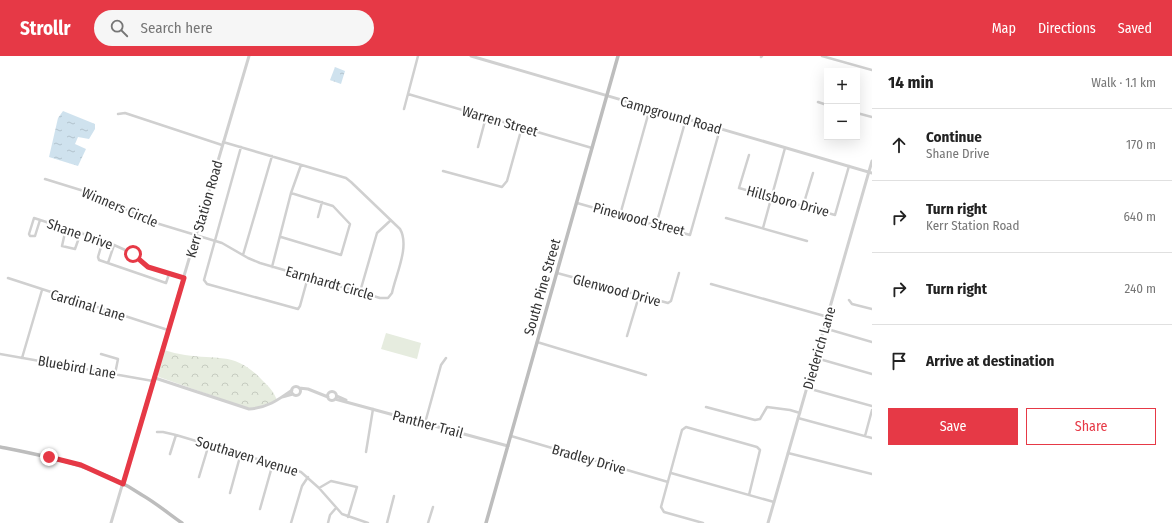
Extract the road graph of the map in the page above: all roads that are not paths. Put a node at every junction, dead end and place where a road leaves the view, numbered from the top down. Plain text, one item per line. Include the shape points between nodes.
1 (249, 56) edge
2 (418, 56) edge
3 (471, 56) edge
4 (618, 56) edge
5 (822, 56) edge
6 (872, 70) edge
7 (408, 94) junction
8 (607, 96) junction
9 (818, 102) dead end
10 (824, 104) edge
11 (650, 108) junction
12 (404, 109) dead end
13 (118, 114) dead end
14 (860, 114) edge
15 (486, 117) junction
16 (872, 117) edge
17 (686, 119) junction
18 (522, 127) junction
19 (720, 129) junction
20 (223, 143) junction
21 (241, 147) junction
22 (478, 147) dead end
23 (592, 148) junction
24 (785, 148) junction
25 (749, 155) dead end
26 (272, 156) junction
27 (872, 161) edge
28 (301, 165) junction
29 (849, 166) junction
30 (443, 171) dead end
31 (870, 172) edge
32 (813, 174) dead end
33 (45, 179) dead end
34 (291, 193) junction
35 (772, 197) junction
36 (322, 202) junction
37 (576, 202) junction
38 (803, 206) junction
39 (620, 215) junction
40 (318, 217) dead end
41 (726, 218) dead end
42 (40, 220) junction
43 (391, 220) junction
44 (656, 225) junction
45 (66, 228) junction
46 (763, 228) junction
47 (80, 232) junction
48 (196, 235) junction
49 (281, 237) junction
50 (103, 240) junction
51 (214, 241) junction
52 (807, 241) dead end
53 (114, 245) junction
54 (243, 255) junction
55 (108, 263) junction
56 (272, 266) junction
57 (557, 273) junction
58 (679, 273) dead end
59 (169, 274) junction
60 (308, 277) junction
61 (8, 278) dead end
62 (184, 278) junction
63 (711, 284) dead end
64 (42, 290) junction
65 (360, 292) junction
66 (639, 296) junction
67 (849, 300) dead end
68 (872, 309) edge
69 (828, 317) junction
70 (824, 328) junction
71 (168, 330) junction
72 (628, 336) dead end
73 (537, 342) junction
74 (872, 342) edge
75 (0, 354) edge
76 (101, 354) dead end
77 (22, 358) junction
78 (446, 358) dead end
79 (816, 358) junction
80 (115, 374) junction
81 (872, 374) edge
82 (646, 375) dead end
83 (154, 379) junction
84 (807, 388) junction
85 (292, 390) junction
86 (300, 390) junction
87 (293, 394) junction
88 (329, 395) junction
89 (282, 397) junction
90 (336, 398) junction
91 (872, 406) edge
92 (706, 407) dead end
93 (373, 409) junction
94 (872, 410) edge
95 (800, 413) junction
96 (798, 418) junction
97 (426, 423) junction
98 (156, 432) dead end
99 (176, 435) junction
100 (510, 436) junction
101 (865, 436) junction
102 (872, 438) edge
103 (209, 444) junction
104 (508, 446) junction
105 (0, 447) edge
106 (366, 452) dead end
107 (788, 453) junction
108 (170, 454) dead end
109 (241, 454) junction
110 (274, 463) junction
111 (670, 473) junction
112 (871, 475) edge
113 (199, 477) dead end
114 (308, 477) junction
115 (668, 482) junction
116 (123, 484) junction
117 (319, 488) junction
118 (230, 493) dead end
119 (749, 495) junction
120 (394, 496) dead end
121 (774, 502) junction
122 (433, 507) dead end
123 (336, 508) junction
124 (260, 509) dead end
125 (348, 517) junction
126 (111, 523) edge
127 (182, 523) edge
128 (291, 523) edge
129 (328, 523) edge
130 (368, 523) edge
131 (386, 523) edge
132 (428, 523) edge
133 (486, 523) edge
134 (703, 523) edge
135 (768, 523) edge

1 - 20 street, Kerr Station Road
2 - 7 street
3 - 8 street, Campground Road
4 - 8 main road, South Pine Street
5 - 6 street
7 - 12 street
7 - 15 street, Warren Street
8 - 11 street, Campground Road
8 - 23 main road, South Pine Street
9 - 10 street
11 - 17 street, Campground Road
11 - 39 street
13 - 20 street, Earnhardt Circle via 125,113
14 - 16 street
15 - 18 street, Warren Street
15 - 22 street
17 - 19 street, Campground Road
17 - 44 street
18 - 23 street, Warren Street
18 - 30 street via 507,181 502,187
19 - 24 street, Campground Road
19 - 44 street, Pinewood Street via 690,235
20 - 21 street, Earnhardt Circle
20 - 48 street, Kerr Station Road
21 - 26 street, Earnhardt Circle
21 - 51 street
23 - 37 main road, South Pine Street
24 - 29 street, Campground Road
24 - 35 street
25 - 35 street, Hillsboro Drive via 740,188
26 - 28 street, Earnhardt Circle
26 - 54 street
27 - 31 street, Diederich Lane
28 - 34 street
28 - 43 street, Earnhardt Circle via 346,178
29 - 31 street, Campground Road
29 - 38 street, Hillsboro Drive via 835,215
31 - 69 street, Diederich Lane
32 - 38 street
33 - 48 street, Winners Circle via 88,192 156,223
34 - 36 street
34 - 49 street
35 - 38 street, Hillsboro Drive
35 - 46 street
36 - 40 street
36 - 49 street via 333,206 349,222 341,255
37 - 39 street, Pinewood Street
37 - 57 main road, South Pine Street
39 - 44 street, Pinewood Street
41 - 46 street
42 - 42 street, Shane Drive via 34,218 30,236 36,236
42 - 45 street, Shane Drive
43 - 65 street via 377,233
43 - 65 street, Earnhardt Circle via 404,236 392,293 384,299
45 - 47 street, Shane Drive
45 - 47 street via 62,246 72,250 75,250
46 - 52 street
47 - 50 street, Shane Drive
48 - 51 street, Earnhardt Circle
48 - 62 street, Kerr Station Road
49 - 56 street
50 - 53 street, Shane Drive
50 - 55 street via 98,258
51 - 54 street, Earnhardt Circle
51 - 60 street via 203,277 208,284 298,309
53 - 55 street
53 - 59 street, Shane Drive via 132,253 148,267
54 - 56 street, Earnhardt Circle
55 - 59 street via 166,283
56 - 60 street, Earnhardt Circle
57 - 66 street, Glenwood Drive
57 - 73 main road, South Pine Street
58 - 66 street, Glenwood Drive via 669,303
59 - 62 street, Shane Drive
60 - 65 street, Earnhardt Circle
61 - 64 street, Cardinal Lane
62 - 71 street, Kerr Station Road
63 - 69 street
64 - 71 street, Cardinal Lane
64 - 77 street
66 - 72 street
67 - 68 street via 852,304
69 - 70 street, Diederich Lane
70 - 74 street
70 - 79 street, Diederich Lane
71 - 83 street, Kerr Station Road
73 - 82 street
73 - 100 main road, South Pine Street
75 - 77 street, Bluebird Lane
76 - 80 street via 118,359
77 - 80 street, Bluebird Lane
78 - 97 street
79 - 81 street
79 - 84 street, Diederich Lane
80 - 83 street, Bluebird Lane
83 - 89 street via 249,409 264,407
83 - 116 street, Kerr Station Road
84 - 91 street
84 - 95 street, Diederich Lane
85 - 86 street via 295,386
85 - 87 street
85 - 89 street
86 - 87 street via 298,395
86 - 88 street via 308,389
87 - 89 street
88 - 90 street via 330,400
88 - 90 street via 334,392
90 - 93 street, Panther Trail
92 - 95 street via 755,420 760,419 767,407
93 - 97 street, Panther Trail
93 - 106 street
94 - 101 street
95 - 96 street, Diederich Lane
96 - 101 street
96 - 107 street, Diederich Lane
97 - 104 street, Panther Trail
98 - 99 street, Southaven Avenue
99 - 103 street, Southaven Avenue
99 - 108 street
100 - 104 main road, South Pine Street
100 - 115 street, Bradley Drive
101 - 102 street
103 - 109 street, Southaven Avenue
103 - 113 street
104 - 133 main road, South Pine Street
105 - 116 main road via 64,460
107 - 112 street
107 - 121 street, Diederich Lane
109 - 110 street, Southaven Avenue
109 - 118 street
110 - 114 street, Southaven Avenue
110 - 124 street
111 - 115 street
111 - 119 street
111 - 119 street via 682,430 686,427 760,450
114 - 117 street, Southaven Avenue
114 - 128 street via 302,486
115 - 134 street via 661,508 664,512
116 - 126 street, Kerr Station Road
116 - 127 main road via 142,494
117 - 123 street, Southaven Avenue
117 - 125 street via 331,481 357,486
119 - 121 street
120 - 131 street
121 - 135 street, Diederich Lane
122 - 132 street
123 - 125 street, Southaven Avenue
123 - 129 street
125 - 130 street, Southaven Avenue

